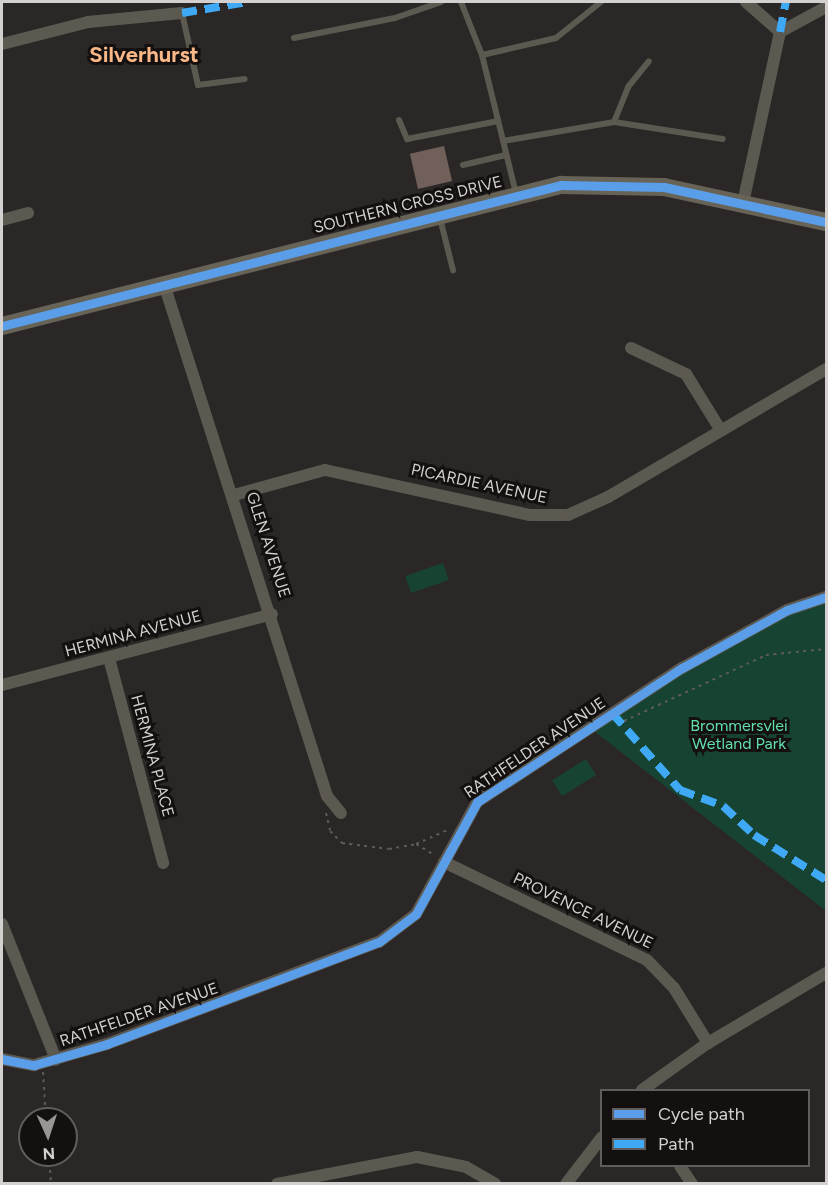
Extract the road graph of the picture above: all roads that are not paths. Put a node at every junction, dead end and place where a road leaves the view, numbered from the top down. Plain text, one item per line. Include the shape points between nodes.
1 (441, 2) edge
2 (461, 2) edge
3 (601, 2) edge
4 (747, 2) edge
5 (826, 7) edge
6 (182, 13) joint
7 (780, 32) junction
8 (294, 38) dead end
9 (2, 44) edge
10 (482, 55) junction
11 (649, 61) dead end
12 (244, 79) dead end
13 (399, 120) dead end
14 (498, 120) junction
15 (614, 122) junction
16 (723, 139) dead end
17 (503, 141) junction
18 (506, 155) junction
19 (463, 165) dead end
20 (516, 193) junction
21 (743, 203) junction
22 (439, 212) junction
23 (28, 213) dead end
24 (2, 220) edge
25 (826, 222) edge
26 (453, 270) dead end
27 (164, 284) junction
28 (2, 326) edge
29 (631, 348) dead end
30 (826, 369) edge
31 (720, 429) junction
32 (234, 495) junction
33 (826, 597) edge
34 (272, 614) junction
35 (109, 658) junction
36 (2, 685) edge
37 (341, 813) dead end
38 (444, 862) junction
39 (163, 863) dead end
40 (2, 924) edge
41 (826, 973) edge
42 (708, 1043) junction
43 (2, 1059) edge
44 (56, 1060) junction
45 (643, 1089) edge
46 (600, 1140) edge
47 (681, 1167) edge
48 (277, 1184) edge
49 (496, 1184) edge
50 (566, 1184) edge
51 (692, 1184) edge

1 - 8 lane via 395,18
2 - 10 lane
3 - 10 lane via 556,38
4 - 7 street
5 - 7 street
6 - 9 street via 88,22
6 - 12 lane via 198,85
7 - 21 street
10 - 14 lane
11 - 15 lane via 628,87
13 - 14 lane via 407,140
14 - 17 lane
15 - 16 lane
15 - 17 lane
17 - 18 lane
18 - 19 lane
18 - 20 lane
20 - 21 street, SOUTHERN CROSS DRIVE via 617,183
20 - 22 street, SOUTHERN CROSS DRIVE
21 - 25 street, SOUTHERN CROSS DRIVE
22 - 26 lane
22 - 27 street, SOUTHERN CROSS DRIVE
23 - 24 street
27 - 28 street, SOUTHERN CROSS DRIVE
27 - 32 street, GLEN AVENUE
29 - 31 street via 686,374
30 - 31 street, PICARDIE AVENUE
31 - 32 street, PICARDIE AVENUE via 608,497 568,514 530,515 325,470
32 - 34 street, GLEN AVENUE
33 - 38 street, RATHFELDER AVENUE via 787,610 682,668 477,802
34 - 35 street, HERMINA AVENUE
34 - 37 street, GLEN AVENUE via 329,799 339,804
35 - 36 street, HERMINA AVENUE
35 - 39 street, HERMINA PLACE
38 - 42 street, PROVENCE AVENUE via 642,956 674,988
38 - 44 street, RATHFELDER AVENUE via 416,914 379,942
40 - 44 street
41 - 42 street
42 - 45 street
43 - 44 street, RATHFELDER AVENUE via 42,1064
46 - 50 street
47 - 51 street
48 - 49 street via 417,1157 466,1167

